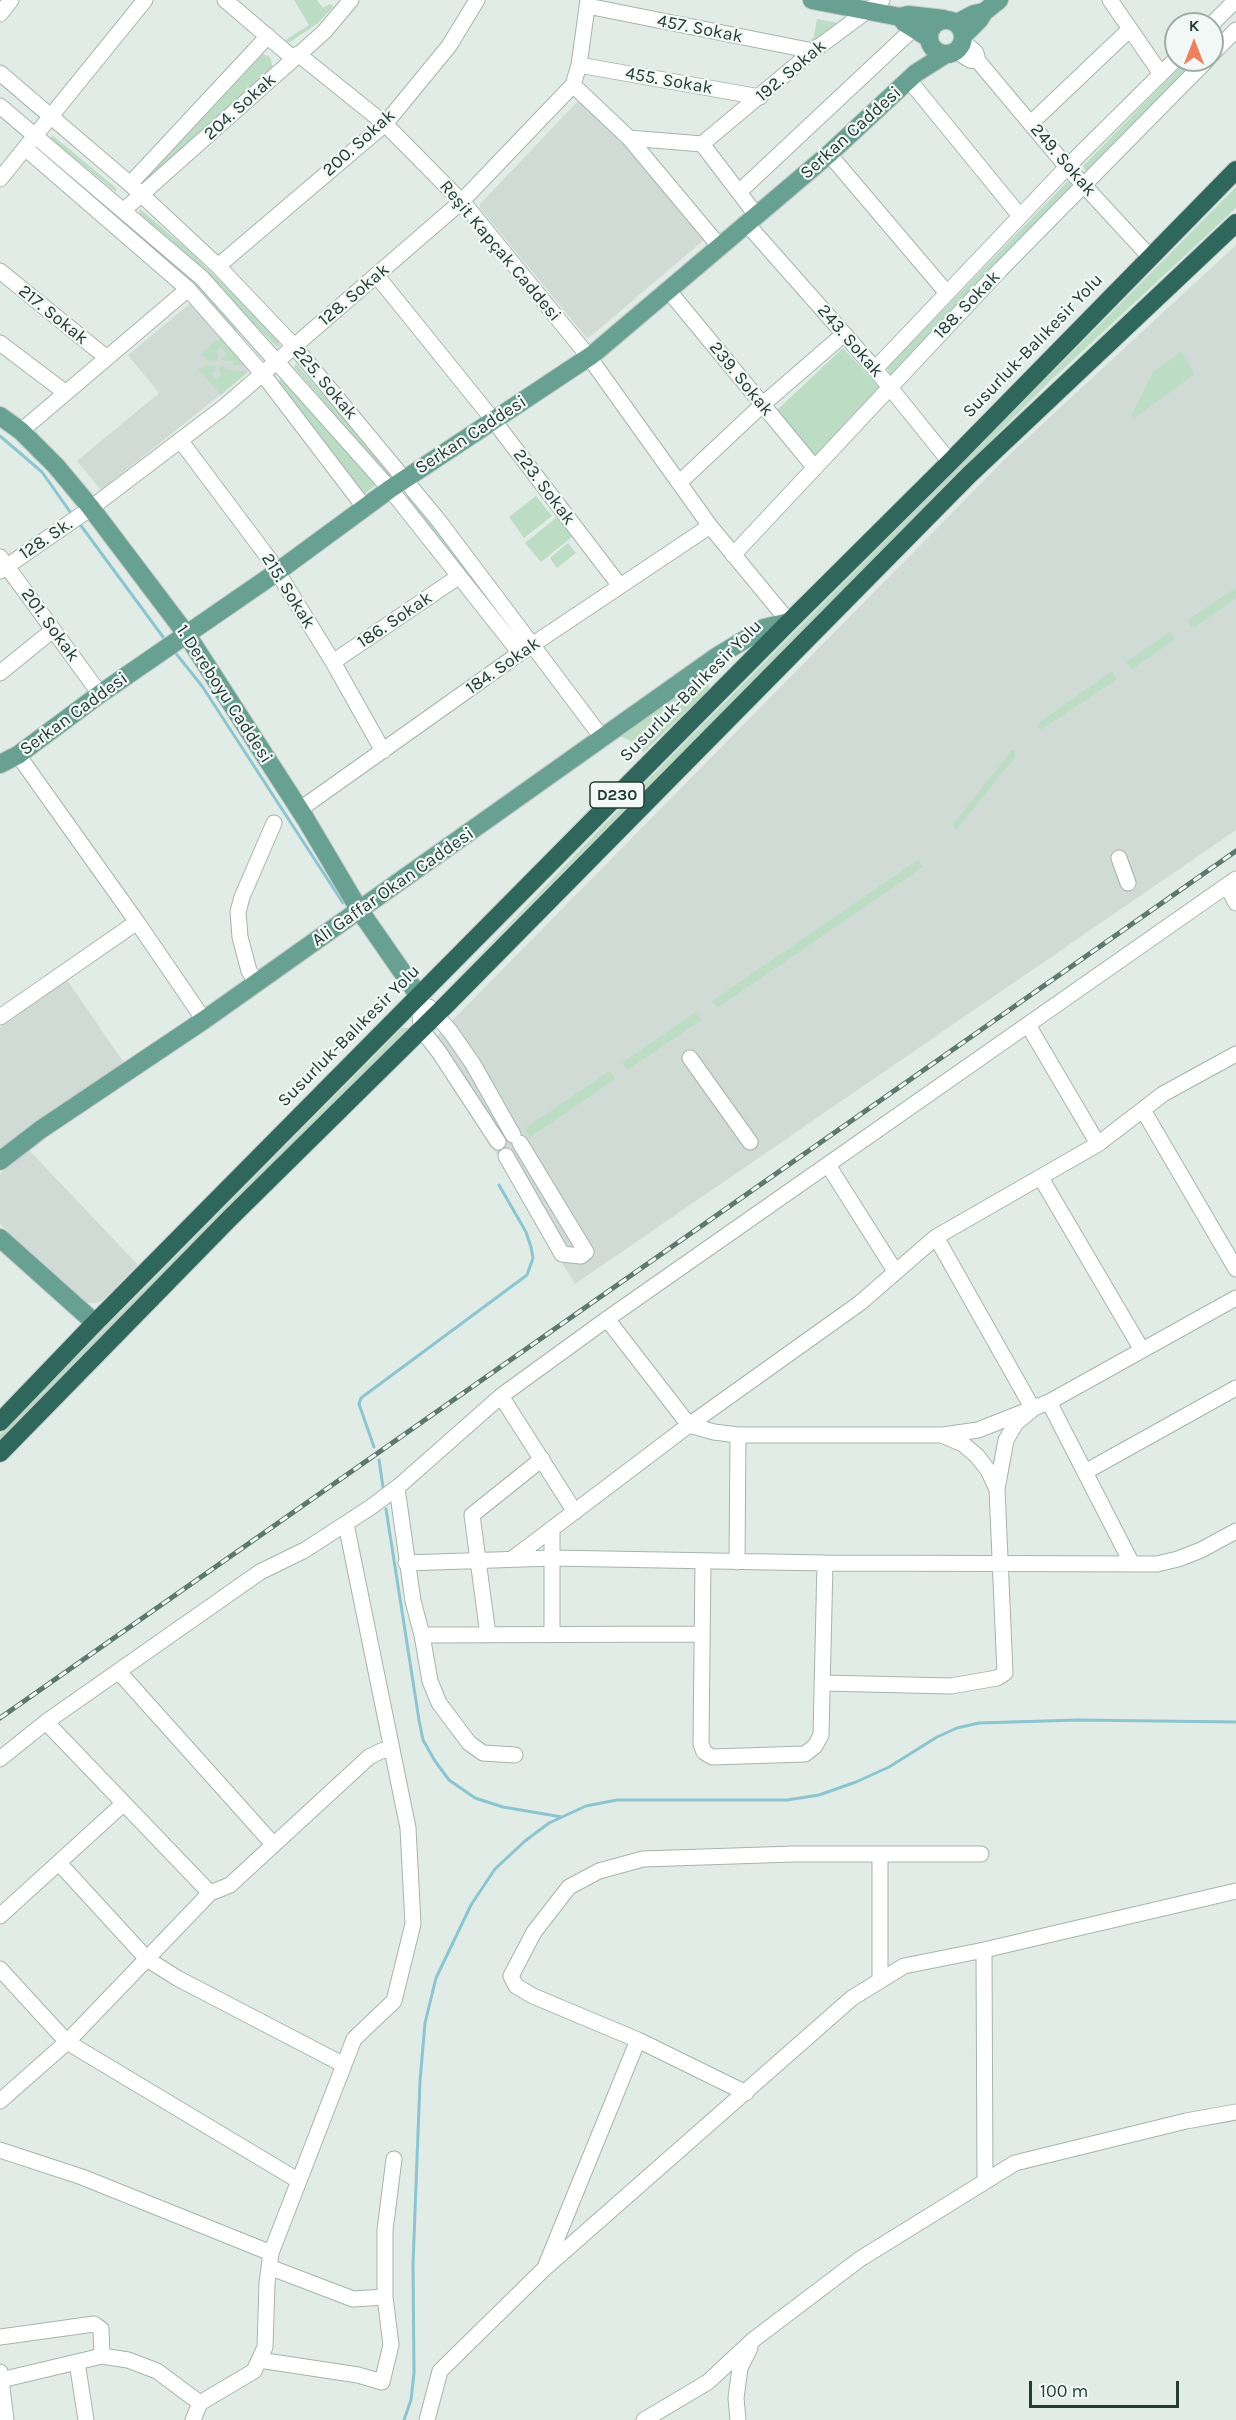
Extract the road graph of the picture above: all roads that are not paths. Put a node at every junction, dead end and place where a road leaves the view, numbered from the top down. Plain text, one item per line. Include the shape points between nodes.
1 (11, 0) edge
2 (145, 0) edge
3 (225, 0) edge
4 (351, 0) edge
5 (477, 0) edge
6 (812, 0) edge
7 (882, 0) edge
8 (999, 0) edge
9 (1110, 0) edge
10 (1236, 0) edge
11 (588, 3) edge
12 (859, 7) edge
13 (1224, 12) edge
14 (0, 14) edge
15 (1130, 29) junction
16 (1236, 30) edge
17 (918, 31) junction
18 (268, 36) junction
19 (955, 37) junction
20 (1224, 42) edge
21 (813, 51) junction
22 (296, 56) junction
23 (579, 65) junction
24 (1164, 71) edge
25 (1195, 72) edge
26 (0, 73) edge
27 (1161, 74) junction
28 (913, 76) junction
29 (573, 85) junction
30 (760, 97) junction
31 (0, 106) edge
32 (51, 115) junction
33 (1030, 123) junction
34 (385, 124) junction
35 (35, 136) junction
36 (629, 138) junction
37 (702, 144) junction
38 (24, 148) junction
39 (829, 154) junction
40 (1067, 167) junction
41 (1236, 170) edge
42 (0, 179) edge
43 (130, 184) junction
44 (1084, 186) junction
45 (739, 192) junction
46 (142, 196) junction
47 (462, 201) junction
48 (124, 210) junction
49 (1020, 216) junction
50 (752, 220) junction
51 (1236, 224) edge
52 (720, 247) junction
53 (1150, 257) junction
54 (219, 266) junction
55 (0, 271) edge
56 (377, 276) junction
57 (188, 289) junction
58 (668, 290) junction
59 (947, 293) junction
60 (844, 334) junction
61 (0, 343) edge
62 (294, 346) junction
63 (589, 357) junction
64 (107, 358) junction
65 (278, 360) junction
66 (875, 369) junction
67 (262, 373) junction
68 (889, 387) junction
69 (66, 393) junction
70 (762, 405) junction
71 (0, 416) edge
72 (494, 421) junction
73 (21, 431) junction
74 (180, 440) junction
75 (950, 462) junction
76 (815, 468) junction
77 (680, 482) junction
78 (398, 484) junction
79 (365, 508) junction
80 (80, 516) junction
81 (710, 526) junction
82 (733, 555) junction
83 (2, 564) edge
84 (277, 572) junction
85 (458, 577) junction
86 (620, 586) junction
87 (789, 622) junction
88 (53, 630) junction
89 (187, 635) junction
90 (526, 649) junction
91 (333, 662) junction
92 (0, 673) edge
93 (100, 694) junction
94 (603, 739) junction
95 (383, 751) junction
96 (18, 755) junction
97 (0, 764) edge
98 (299, 810) junction
99 (274, 823) dead end
100 (1119, 858) dead end
101 (1128, 883) dead end
102 (1231, 883) edge
103 (1236, 903) edge
104 (360, 910) junction
105 (137, 922) junction
106 (256, 983) junction
107 (419, 996) junction
108 (436, 1014) junction
109 (0, 1017) edge
110 (204, 1020) junction
111 (1028, 1025) junction
112 (421, 1029) junction
113 (1236, 1054) edge
114 (690, 1058) dead end
115 (1143, 1110) junction
116 (517, 1139) junction
117 (498, 1142) junction
118 (750, 1142) dead end
119 (1098, 1144) junction
120 (506, 1156) junction
121 (0, 1161) edge
122 (828, 1165) junction
123 (1041, 1178) junction
124 (936, 1237) junction
125 (0, 1238) edge
126 (1236, 1269) edge
127 (895, 1271) junction
128 (1236, 1298) edge
129 (607, 1319) junction
130 (95, 1323) junction
131 (1143, 1350) junction
132 (1236, 1388) edge
133 (501, 1396) junction
134 (1049, 1402) junction
135 (1033, 1409) junction
136 (0, 1422) edge
137 (689, 1425) junction
138 (738, 1435) junction
139 (944, 1436) junction
140 (0, 1453) edge
141 (542, 1459) junction
142 (1085, 1472) junction
143 (397, 1488) junction
144 (997, 1489) junction
145 (575, 1512) junction
146 (346, 1524) junction
147 (552, 1530) junction
148 (1236, 1531) edge
149 (512, 1558) junction
150 (552, 1558) junction
151 (479, 1560) junction
152 (703, 1561) junction
153 (736, 1562) junction
154 (406, 1563) junction
155 (825, 1563) junction
156 (1001, 1563) junction
157 (1132, 1563) junction
158 (552, 1634) junction
159 (702, 1634) junction
160 (423, 1635) junction
161 (488, 1635) junction
162 (119, 1672) junction
163 (822, 1683) junction
164 (46, 1722) junction
165 (392, 1749) junction
166 (515, 1755) dead end
167 (0, 1759) edge
168 (123, 1804) junction
169 (273, 1844) junction
170 (981, 1854) dead end
171 (880, 1855) junction
172 (59, 1863) junction
173 (1236, 1891) edge
174 (210, 1893) junction
175 (0, 1916) edge
176 (984, 1950) junction
177 (147, 1959) junction
178 (0, 1968) edge
179 (880, 1980) junction
180 (638, 2040) junction
181 (67, 2042) junction
182 (344, 2065) junction
183 (746, 2093) junction
184 (0, 2101) edge
185 (1236, 2112) edge
186 (0, 2150) edge
187 (394, 2159) dead end
188 (299, 2181) junction
189 (985, 2181) junction
190 (270, 2260) junction
191 (545, 2268) junction
192 (385, 2297) junction
193 (0, 2337) edge
194 (753, 2340) junction
195 (102, 2356) junction
196 (259, 2360) junction
197 (77, 2362) junction
198 (1, 2376) edge
199 (708, 2382) junction
200 (736, 2398) junction
201 (200, 2403) junction
202 (6, 2420) edge
203 (86, 2420) edge
204 (193, 2420) edge
205 (427, 2420) edge
206 (644, 2420) edge
207 (738, 2420) edge

1 - 14 street
2 - 32 street
3 - 18 street, Reşit Kapçak Caddesi
4 - 22 street, 204. Sokak via 324,32
5 - 34 street, 200. Sokak via 449,46
6 - 12 main road
7 - 12 street, 192. Sokak
8 - 19 main road, Serkan Caddesi via 980,20
9 - 15 street
10 - 13 street
11 - 21 street, 457. Sokak
11 - 23 street
12 - 17 main road
12 - 21 street, 192. Sokak
15 - 27 street
15 - 33 street
16 - 20 street
17 - 19 main road, Serkan Caddesi via 934,24
17 - 19 main road via 936,51
17 - 19 main road via 908,15
17 - 28 main road, Serkan Caddesi
17 - 45 street
18 - 22 street, Reşit Kapçak Caddesi
18 - 43 street, 204. Sokak
19 - 28 main road, Serkan Caddesi
19 - 33 street, 249. Sokak via 970,60 978,61
21 - 30 street, 192. Sokak
22 - 34 street, Reşit Kapçak Caddesi
22 - 46 street, 204. Sokak
23 - 29 street
23 - 30 street, 455. Sokak
24 - 27 street, 188. Sokak
25 - 44 street, 188. Sokak
26 - 32 street, 225. Sokak
27 - 40 street, 188. Sokak
28 - 39 main road, Serkan Caddesi
28 - 49 street
29 - 36 street
29 - 47 street, 128. Sokak
30 - 37 street, 192. Sokak
31 - 35 street, 225. Sokak
32 - 35 street
32 - 43 street, 225. Sokak
33 - 40 street, 249. Sokak
34 - 47 street, Reşit Kapçak Caddesi
34 - 54 street, 200. Sokak
35 - 38 street
35 - 48 street, 225. Sokak
36 - 37 street
36 - 52 street
37 - 45 street, 243. Sokak
38 - 42 street
38 - 57 street
39 - 50 main road, Serkan Caddesi
39 - 59 street
40 - 44 street, 249. Sokak
40 - 49 street, 188. Sokak
41 - 53 highway, Susurluk-Balıkesir Yolu / D230
43 - 46 street, 225. Sokak
44 - 53 street, 249. Sokak
44 - 68 street, 188. Sokak
45 - 50 street, 243. Sokak
46 - 48 street, 204. Sokak
46 - 54 street, 225. Sokak
47 - 56 street, 128. Sokak
47 - 63 street, Reşit Kapçak Caddesi
48 - 65 street, 225. Sokak via 202,278
49 - 59 street, 188. Sokak
50 - 52 main road, Serkan Caddesi
50 - 60 street, 243. Sokak
51 - 108 highway, D230 via 969,475
52 - 58 main road, Serkan Caddesi
53 - 75 highway, Susurluk-Balıkesir Yolu / D230
54 - 62 street, 225. Sokak
55 - 64 street, 217. Sokak
56 - 62 street, 128. Sokak
56 - 72 street, 223. Sokak
57 - 64 street
57 - 67 street
58 - 63 main road, Serkan Caddesi
58 - 70 street, 239. Sokak
59 - 66 street, 188. Sokak
60 - 66 street, 243. Sokak
60 - 70 street
61 - 69 street
62 - 65 street, 128. Sokak
62 - 78 street, 225. Sokak
63 - 72 main road, Serkan Caddesi
63 - 77 street, Reşit Kapçak Caddesi
64 - 69 street
65 - 67 street, 128. Sokak
65 - 78 street, 225. Sokak
66 - 68 street, 243. Sokak
67 - 74 street, 128. Sokak
67 - 79 street
68 - 75 street, 243. Sokak
68 - 76 street, 188. Sokak
69 - 73 street
70 - 76 street, 239. Sokak
70 - 77 street
71 - 73 main road, 1. Dereboyu Caddesi
72 - 78 main road, Serkan Caddesi
72 - 86 street, 223. Sokak
73 - 80 main road, 1. Dereboyu Caddesi via 56,466
74 - 80 street, 128. Sokak
74 - 84 street, 215. Sokak
75 - 87 highway, Susurluk-Balıkesir Yolu / D230
76 - 82 street, 188. Sokak
77 - 81 street, Reşit Kapçak Caddesi
78 - 79 main road, Serkan Caddesi
78 - 85 street, 225. Sokak
78 - 90 street, 225. Sokak
79 - 84 main road, Serkan Caddesi
80 - 83 street, 128. Sk.
80 - 89 main road, 1. Dereboyu Caddesi
81 - 82 street, Reşit Kapçak Caddesi
81 - 86 street, 184. Sokak
82 - 87 street, Reşit Kapçak Caddesi
83 - 88 street, 201. Sokak
84 - 89 main road, Serkan Caddesi
84 - 91 street, 215. Sokak
85 - 90 street, 225. Sokak
85 - 91 street, 186. Sokak
86 - 90 street, 184. Sokak
87 - 94 main road, Ali Gaffar Okan Caddesi via 764,628 740,642
87 - 107 highway, Susurluk-Balıkesir Yolu / D230
88 - 92 street
88 - 93 street, 201. Sokak
89 - 93 main road, Serkan Caddesi
89 - 98 main road, 1. Dereboyu Caddesi
90 - 94 street, 225. Sokak
90 - 95 street, 184. Sokak
91 - 95 street, 215. Sokak
93 - 96 main road, Serkan Caddesi
94 - 104 main road, Ali Gaffar Okan Caddesi
95 - 98 street, 184. Sokak
96 - 97 main road, Serkan Caddesi
96 - 105 street
98 - 104 main road, 1. Dereboyu Caddesi
99 - 106 street via 238,912 240,937
100 - 101 street
102 - 103 street
102 - 111 street
104 - 106 main road, Ali Gaffar Okan Caddesi
104 - 107 main road, 1. Dereboyu Caddesi
105 - 109 street
105 - 110 street
106 - 110 main road, Ali Gaffar Okan Caddesi
107 - 108 street
107 - 112 street
107 - 130 highway, Susurluk-Balıkesir Yolu / D230
108 - 112 highway, D230
108 - 116 street via 473,1064
110 - 121 main road, Ali Gaffar Okan Caddesi
111 - 119 street
111 - 122 street
112 - 117 street
112 - 140 highway, D230
113 - 115 street via 1163,1094
114 - 118 street
115 - 119 street
115 - 126 street
116 - 117 street via 502,1136
116 - 120 street via 517,1153
116 - 120 street via 586,1252 581,1256 562,1254
117 - 120 street via 498,1149
119 - 123 street
122 - 127 street
122 - 129 street
123 - 124 street
123 - 131 street
124 - 127 street
124 - 135 street
125 - 130 main road
127 - 137 street via 860,1303
128 - 131 street
129 - 133 street
129 - 137 street
130 - 136 highway, Susurluk-Balıkesir Yolu / D230
131 - 134 street
132 - 142 street
133 - 141 street
133 - 143 street
134 - 135 street
134 - 142 street
135 - 139 street via 978,1430
135 - 144 street via 1016,1423 1006,1440
137 - 138 street
137 - 145 street
138 - 139 street
138 - 153 street
139 - 144 street via 963,1444 977,1456
141 - 145 street
141 - 151 street via 472,1515
142 - 157 street
143 - 146 street
143 - 154 street
144 - 156 street
145 - 147 street
146 - 162 street via 260,1572
146 - 165 street
147 - 149 street
147 - 150 street
148 - 157 street via 1178,1559 1157,1564
149 - 150 street
149 - 151 street
150 - 152 street
150 - 158 street
151 - 154 street
151 - 161 street
152 - 153 street
152 - 159 street
153 - 155 street
154 - 160 street
155 - 156 street
155 - 163 street
156 - 157 street
156 - 163 street via 1005,1673 998,1678 951,1686
158 - 159 street
158 - 161 street
159 - 163 street via 701,1744 712,1757 805,1754 822,1735
160 - 161 street
160 - 166 street via 434,1692 469,1743 483,1754
162 - 164 street
162 - 169 street
164 - 167 street
164 - 168 street
165 - 169 street via 369,1757
165 - 182 street via 408,1828 413,1924 394,2001 354,2039
168 - 172 street
168 - 174 street
169 - 174 street via 230,1886
170 - 171 street
171 - 179 street
171 - 180 street via 643,1859 599,1871 569,1887 534,1932 511,1976 516,1986 533,1996
172 - 175 street
172 - 177 street
173 - 176 street
174 - 177 street
176 - 179 street via 904,1966
176 - 189 street
177 - 181 street
177 - 182 street
178 - 181 street
179 - 183 street via 852,1998
180 - 183 street
180 - 191 street
181 - 184 street
181 - 188 street
182 - 188 street
183 - 191 street
185 - 189 street via 1015,2163
186 - 190 street via 82,2177
187 - 192 street via 385,2230
188 - 190 street
189 - 194 street via 860,2259
190 - 192 street via 334,2293 353,2299
190 - 196 street via 265,2347
191 - 205 street via 440,2371
192 - 196 street via 391,2345 382,2382
193 - 195 street via 94,2324 101,2329
194 - 199 street
194 - 200 street via 740,2368
195 - 197 street
195 - 201 street via 157,2371
196 - 201 street via 254,2372
197 - 198 street
197 - 203 street
198 - 202 street
199 - 200 street via 727,2389
199 - 206 street
200 - 207 street
201 - 204 street

